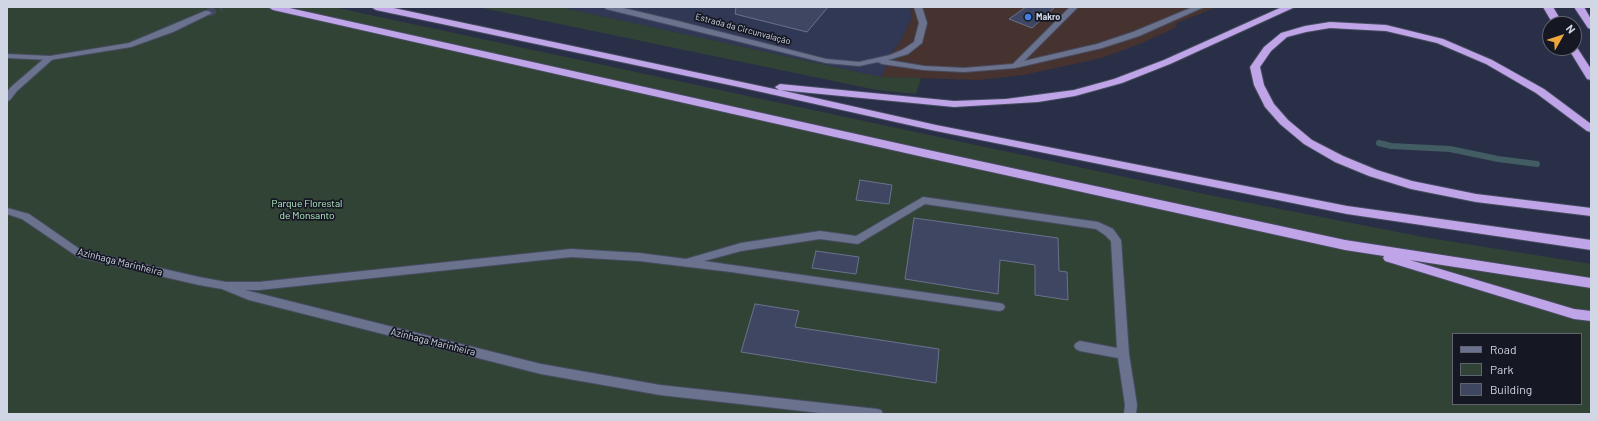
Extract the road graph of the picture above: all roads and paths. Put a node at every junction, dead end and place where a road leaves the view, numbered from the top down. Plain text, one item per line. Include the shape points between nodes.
1 (273, 7) edge
2 (376, 7) edge
3 (609, 7) edge
4 (918, 7) edge
5 (1074, 7) edge
6 (1200, 7) edge
7 (1290, 7) edge
8 (1548, 7) edge
9 (1579, 7) edge
10 (208, 13) tunnel mouth
11 (1553, 16) edge
12 (1591, 26) edge
13 (7, 56) edge
14 (1578, 56) edge
15 (50, 58) junction
16 (876, 61) junction
17 (1015, 66) junction
18 (1591, 77) edge
19 (739, 84) junction
20 (7, 98) edge
21 (1591, 129) edge
22 (7, 211) edge
23 (1591, 212) edge
24 (1345, 245) junction
25 (1591, 245) edge
26 (685, 263) junction
27 (1591, 283) edge
28 (224, 285) junction
29 (998, 307) dead end
30 (1591, 316) edge
31 (1080, 346) dead end
32 (1123, 354) junction
33 (877, 414) edge
34 (1130, 414) edge

1 - 24 highway
2 - 19 highway
3 - 16 street, Estrada da Circunvalação via 826,61 859,64
4 - 16 street via 923,23 918,43 905,52
5 - 17 street
6 - 17 street via 1136,34 1099,46
7 - 19 highway via 1118,81 1075,93 1038,99 954,104
8 - 11 highway
9 - 12 highway
10 - 15 street via 131,45
13 - 15 street
14 - 18 highway
15 - 20 street
16 - 17 street via 924,68 964,70
19 - 25 highway via 936,128 1347,210
21 - 23 highway via 1540,91 1489,62 1440,41 1386,28 1330,25 1304,29 1284,35 1267,49 1255,67 1259,85 1269,105 1284,122 1308,142 1339,159 1411,185 1476,198
22 - 28 street, Azinhaga Marinheira via 25,216 78,253
24 - 27 highway
24 - 30 highway via 1574,314
26 - 28 street via 639,257 571,254 259,286
26 - 29 street
26 - 32 street via 741,247 820,235 858,240 922,200 1098,226 1109,232 1116,240
28 - 33 street, Azinhaga Marinheira via 249,296 541,369 660,390
31 - 32 street
32 - 34 street

